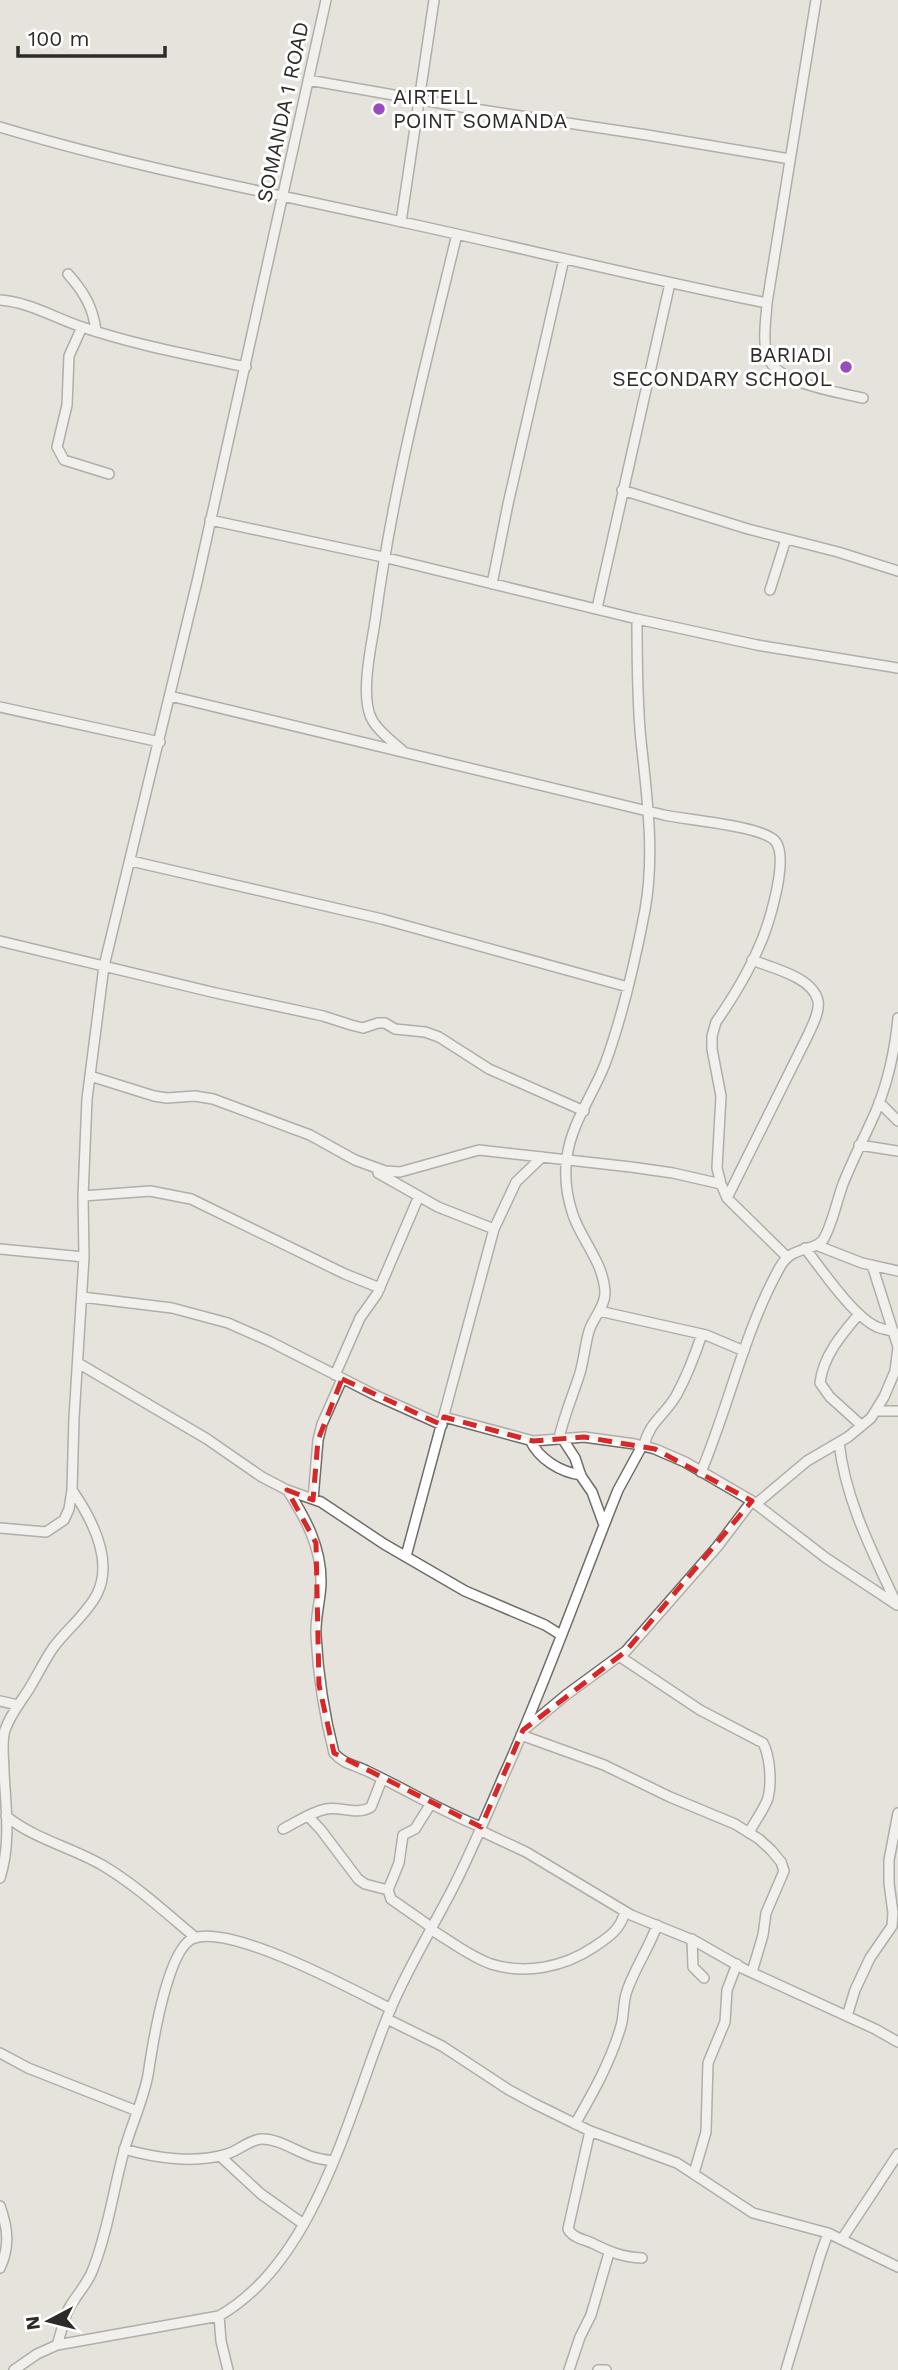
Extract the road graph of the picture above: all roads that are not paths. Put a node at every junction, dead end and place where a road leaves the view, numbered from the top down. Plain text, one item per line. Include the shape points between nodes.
1 (326, 0) edge
2 (434, 0) edge
3 (816, 0) edge
4 (308, 80) junction
5 (418, 99) junction
6 (0, 128) edge
7 (790, 159) junction
8 (283, 196) junction
9 (401, 222) junction
10 (457, 234) junction
11 (564, 259) junction
12 (68, 274) dead end
13 (670, 283) junction
14 (0, 300) edge
15 (767, 303) junction
16 (82, 327) junction
17 (96, 331) junction
18 (246, 366) junction
19 (863, 398) dead end
20 (109, 474) dead end
21 (622, 491) junction
22 (210, 520) junction
23 (786, 539) junction
24 (383, 557) junction
25 (898, 570) edge
26 (492, 584) junction
27 (770, 590) dead end
28 (597, 608) junction
29 (637, 620) junction
30 (898, 668) edge
31 (170, 696) junction
32 (3, 708) edge
33 (160, 742) junction
34 (405, 752) junction
35 (647, 811) junction
36 (131, 861) junction
37 (2, 943) edge
38 (752, 960) junction
39 (104, 965) junction
40 (628, 987) junction
41 (898, 1018) edge
42 (90, 1076) junction
43 (879, 1102) junction
44 (583, 1111) junction
45 (898, 1121) edge
46 (859, 1145) junction
47 (898, 1151) edge
48 (542, 1157) junction
49 (355, 1160) junction
50 (566, 1161) junction
51 (721, 1184) junction
52 (83, 1196) junction
53 (419, 1196) junction
54 (727, 1198) junction
55 (494, 1229) junction
56 (816, 1245) junction
57 (806, 1248) junction
58 (0, 1249) edge
59 (84, 1256) junction
60 (787, 1257) junction
61 (872, 1265) junction
62 (898, 1271) edge
63 (380, 1288) junction
64 (82, 1297) junction
65 (599, 1311) junction
66 (859, 1314) junction
67 (894, 1332) junction
68 (702, 1334) junction
69 (744, 1352) junction
70 (897, 1362) edge
71 (78, 1363) junction
72 (339, 1377) junction
73 (876, 1410) junction
74 (898, 1411) edge
75 (443, 1421) junction
76 (861, 1425) junction
77 (560, 1438) junction
78 (530, 1440) junction
79 (839, 1442) junction
80 (643, 1446) junction
81 (701, 1472) junction
82 (581, 1475) junction
83 (72, 1490) junction
84 (286, 1490) junction
85 (313, 1499) junction
86 (754, 1502) junction
87 (604, 1525) junction
88 (0, 1528) edge
89 (406, 1556) junction
90 (898, 1606) edge
91 (561, 1635) junction
92 (619, 1656) junction
93 (0, 1701) edge
94 (18, 1705) junction
95 (522, 1732) junction
96 (382, 1779) junction
97 (430, 1805) junction
98 (898, 1813) edge
99 (308, 1816) junction
100 (4, 1819) edge
101 (480, 1828) junction
102 (283, 1829) dead end
103 (749, 1833) junction
104 (0, 1878) edge
105 (388, 1890) junction
106 (625, 1912) junction
107 (657, 1925) junction
108 (431, 1928) junction
109 (196, 1938) junction
110 (692, 1939) junction
111 (737, 1964) junction
112 (752, 1972) junction
113 (704, 1978) dead end
114 (391, 2009) junction
115 (848, 2016) junction
116 (387, 2019) junction
117 (898, 2042) edge
118 (0, 2053) edge
119 (137, 2112) junction
120 (575, 2124) junction
121 (590, 2131) junction
122 (124, 2149) junction
123 (898, 2154) edge
124 (220, 2156) junction
125 (334, 2161) junction
126 (694, 2173) junction
127 (0, 2206) edge
128 (302, 2224) junction
129 (828, 2233) junction
130 (842, 2239) junction
131 (609, 2253) junction
132 (642, 2258) dead end
133 (898, 2267) edge
134 (0, 2268) edge
135 (219, 2316) junction
136 (57, 2346) junction
137 (14, 2370) edge
138 (228, 2370) edge
139 (569, 2370) edge
140 (598, 2370) edge
141 (606, 2370) edge
142 (786, 2370) edge

1 - 4 street, SOMANDA 1 ROAD
2 - 5 street
3 - 7 street
4 - 5 street
4 - 8 street, SOMANDA 1 ROAD
5 - 7 street
5 - 9 street
6 - 8 street via 108,158
7 - 15 street
8 - 9 street
8 - 18 street, SOMANDA 1 ROAD
9 - 10 street
10 - 11 street
10 - 24 street
11 - 13 street
11 - 26 street
12 - 17 street via 90,303
13 - 15 street
13 - 21 street
14 - 16 street via 28,305
15 - 19 street via 765,335 774,368 786,377
16 - 17 street
16 - 20 street via 69,356 67,405 57,447 64,460
17 - 18 street
18 - 22 street, SOMANDA 1 ROAD
21 - 23 street
21 - 28 street
22 - 24 street
22 - 31 street, SOMANDA 1 ROAD
23 - 25 street
23 - 27 street
24 - 26 street
24 - 34 street via 367,697 369,714 379,729
26 - 28 street
28 - 29 street
29 - 30 street
29 - 35 street
31 - 33 street, SOMANDA 1 ROAD
31 - 34 street
32 - 33 street
33 - 36 street, SOMANDA 1 ROAD
34 - 35 street
35 - 38 street via 756,830 777,843 782,863
35 - 40 street via 650,875
36 - 39 street, SOMANDA 1 ROAD
36 - 40 street via 382,919
37 - 39 street
38 - 51 street via 712,1036 721,1096 717,1168
38 - 54 street via 802,981 813,991 818,1006
39 - 42 street, SOMANDA 1 ROAD
39 - 44 street via 363,1028 385,1023 395,1029 425,1032 501,1075
40 - 44 street via 604,1066
41 - 43 street
42 - 49 street via 154,1096 213,1099 310,1135
42 - 52 street, SOMANDA 1 ROAD
43 - 45 street
43 - 46 street
44 - 50 street
46 - 47 street
46 - 56 street via 825,1237
48 - 49 street via 479,1150 400,1172
48 - 50 street
48 - 55 street via 516,1182
49 - 53 street
50 - 51 street via 673,1173
50 - 65 street via 573,1216 602,1276 605,1294
51 - 54 street
52 - 59 street, SOMANDA 1 ROAD
52 - 63 street via 150,1191 191,1199
53 - 55 street
53 - 63 street
54 - 60 street
55 - 75 street
56 - 57 street
56 - 61 street
57 - 60 street
57 - 66 street
58 - 59 street
59 - 64 street, SOMANDA 1 ROAD
60 - 69 street
61 - 62 street
61 - 67 street
63 - 72 street via 360,1318
64 - 71 street, SOMANDA 1 ROAD
64 - 72 street via 172,1308 228,1323
65 - 68 street
65 - 77 street
66 - 67 street via 878,1328
66 - 76 street via 821,1369 820,1383
67 - 70 street
68 - 69 street
68 - 80 street via 680,1389 648,1430
69 - 81 street
70 - 73 street
71 - 83 street, SOMANDA 1 ROAD
71 - 84 street
72 - 75 street
72 - 85 street via 318,1440
73 - 74 street
73 - 76 street
75 - 78 street
75 - 89 street
76 - 79 street
77 - 78 street
77 - 80 street
77 - 82 street
78 - 82 street via 549,1462
79 - 86 street
79 - 90 street via 847,1485
80 - 81 street
80 - 87 street
81 - 86 street
82 - 87 street
83 - 88 street, SOMANDA 1 ROAD via 64,1520 46,1532
83 - 94 street via 98,1539 102,1578 96,1595 52,1648
84 - 85 street
84 - 96 street via 316,1543 321,1582 316,1634 319,1685 334,1753
85 - 89 street
86 - 90 street
86 - 92 street
87 - 91 street
89 - 91 street via 465,1591
91 - 95 street
92 - 95 street
92 - 103 street via 700,1710 763,1742 769,1775 767,1799
93 - 94 street
94 - 100 street via 5,1732
95 - 101 street
95 - 103 street
96 - 97 street
96 - 99 street via 367,1810 326,1809
97 - 101 street
97 - 105 street via 419,1825 403,1835 399,1863
98 - 115 street via 889,1860 892,1926 870,1958
99 - 102 street
99 - 105 street via 358,1879
100 - 104 street via 6,1850
100 - 109 street via 102,1866
101 - 106 street
101 - 108 street
103 - 112 street via 771,1850 784,1871 768,1906
105 - 108 street via 391,1899
106 - 107 street
106 - 108 street via 610,1937 580,1956 540,1969 493,1965
107 - 110 street
107 - 120 street via 626,1994 622,2023 609,2057
108 - 114 street
109 - 114 street via 242,1941
109 - 119 street via 180,1951 167,1979
110 - 111 street
110 - 113 street via 693,1967
111 - 112 street
111 - 126 street via 727,1990 725,2022 708,2063 706,2132
112 - 115 street
114 - 116 street
115 - 117 street
116 - 120 street
116 - 125 street
118 - 119 street
119 - 122 street
120 - 121 street
121 - 126 street
121 - 131 street via 568,2229 573,2236
122 - 124 street via 165,2157
122 - 136 street via 101,2248 92,2274 68,2311
123 - 130 street
124 - 125 street via 260,2139
124 - 128 street
125 - 128 street
126 - 129 street via 753,2213
127 - 134 street via 8,2239
128 - 135 street via 264,2281
129 - 130 street
129 - 142 street
130 - 133 street
131 - 132 street
131 - 139 street
135 - 136 street
135 - 138 street
136 - 137 street
140 - 141 street

